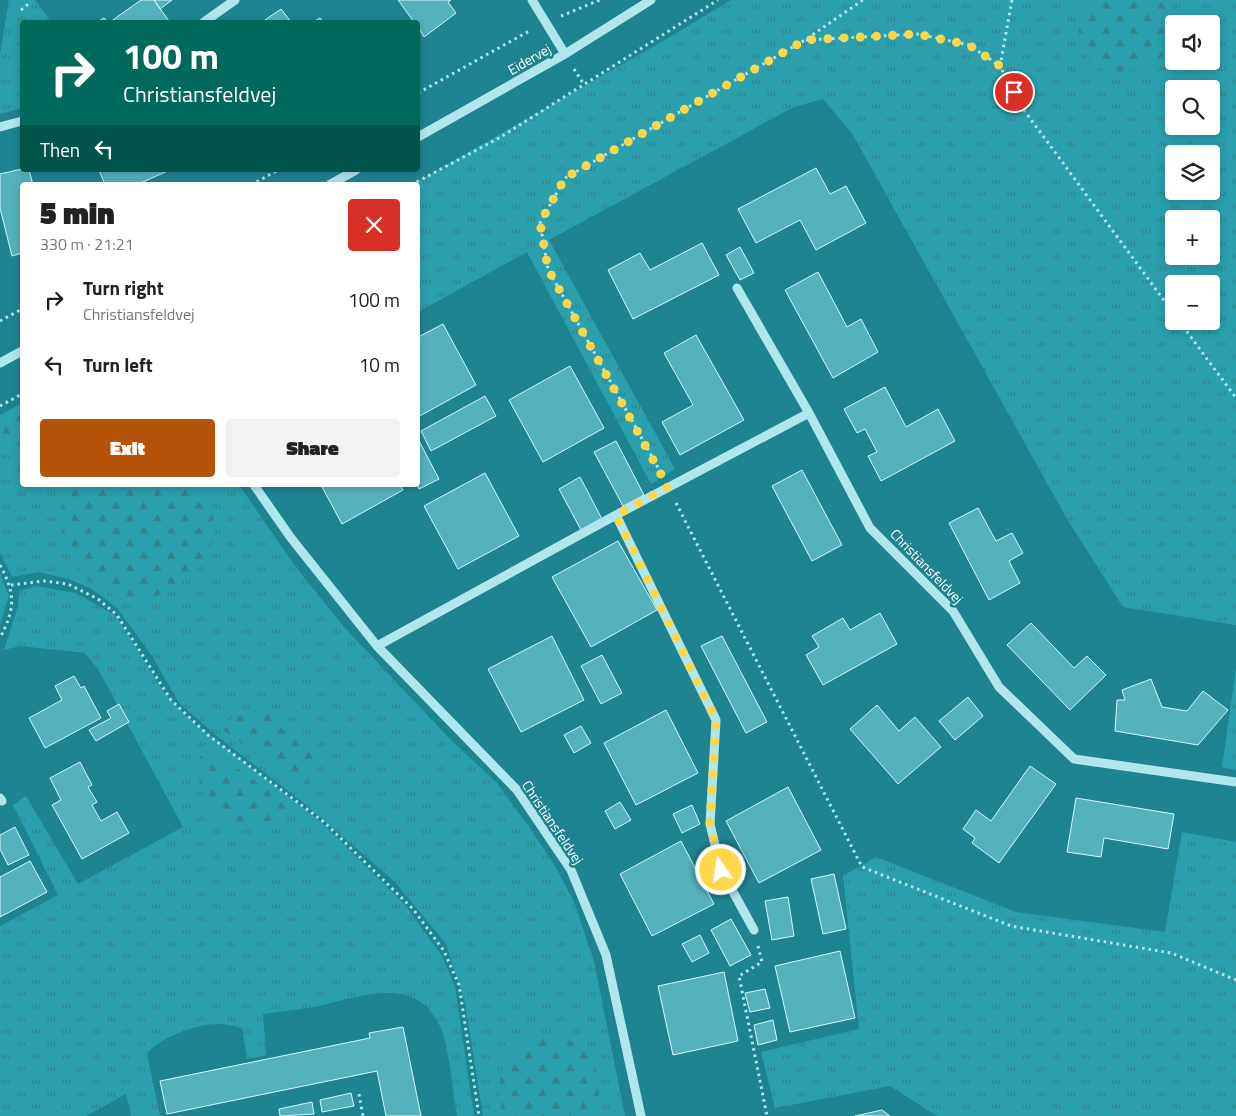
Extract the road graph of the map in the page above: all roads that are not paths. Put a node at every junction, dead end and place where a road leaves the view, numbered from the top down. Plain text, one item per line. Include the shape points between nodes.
1 (234, 0) edge
2 (532, 0) edge
3 (652, 0) edge
4 (207, 20) edge
5 (565, 54) junction
6 (20, 121) edge
7 (0, 126) edge
8 (420, 136) edge
9 (352, 172) edge
10 (334, 182) edge
11 (737, 288) dead end
12 (20, 352) edge
13 (0, 363) edge
14 (809, 413) junction
15 (255, 487) edge
16 (616, 515) junction
17 (377, 646) junction
18 (1236, 782) edge
19 (754, 930) road end
20 (641, 1116) edge

1 - 4 street
2 - 5 street
3 - 5 street, Eidervej
5 - 8 street, Eidervej
6 - 7 street
9 - 10 street
11 - 14 street, Christiansfeldvej
12 - 13 street
14 - 16 street
14 - 18 street, Christiansfeldvej via 870,528 953,612 998,687 1074,759
15 - 17 street, Christiansfeldvej via 291,538
16 - 17 street
16 - 19 street via 716,720 710,824 721,870
17 - 20 street, Christiansfeldvej via 516,790 571,870 606,955

